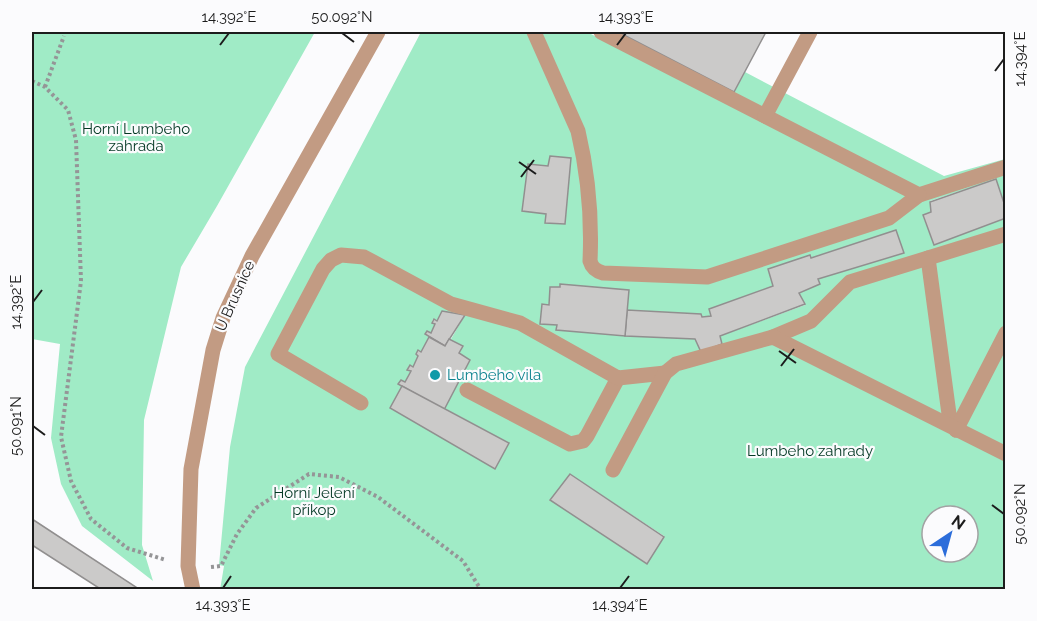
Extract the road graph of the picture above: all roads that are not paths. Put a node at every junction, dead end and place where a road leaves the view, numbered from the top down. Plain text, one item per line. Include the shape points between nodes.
1 (378, 32) edge
2 (534, 32) edge
3 (601, 32) edge
4 (810, 32) edge
5 (765, 116) junction
6 (1005, 167) edge
7 (919, 195) junction
8 (1005, 234) edge
9 (928, 258) junction
10 (1005, 333) edge
11 (773, 337) junction
12 (665, 374) junction
13 (618, 378) junction
14 (467, 390) dead end
15 (361, 403) dead end
16 (956, 430) junction
17 (1005, 454) edge
18 (613, 470) dead end
19 (193, 590) edge

1 - 19 street, U Brusnice via 252,256 223,318 213,350 191,469 188,566
2 - 7 street via 578,131 591,226 590,261 597,272 707,277 889,218
3 - 5 street
4 - 5 street
5 - 7 street
6 - 7 street
8 - 9 street
9 - 11 street via 850,282 811,321
9 - 16 street via 949,414
10 - 16 street
11 - 12 street via 676,364
11 - 16 street
12 - 13 street
12 - 18 street
13 - 14 street via 583,441 570,444
13 - 15 street via 520,323 452,304 364,257 341,255 323,269 278,354
16 - 17 street

